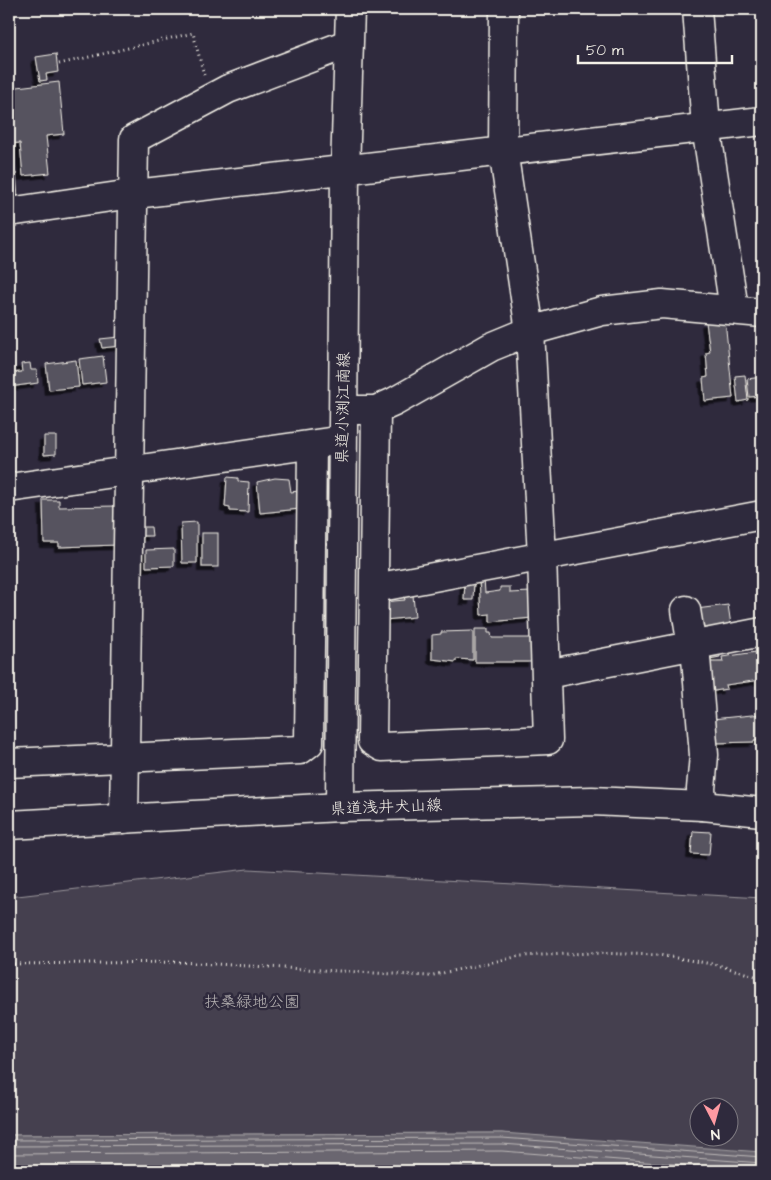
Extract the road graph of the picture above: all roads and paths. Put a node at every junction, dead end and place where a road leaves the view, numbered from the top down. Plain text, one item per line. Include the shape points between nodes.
1 (350, 9) edge
2 (504, 9) edge
3 (698, 9) edge
4 (347, 44) junction
5 (59, 64) dead end
6 (211, 100) junction
7 (762, 121) edge
8 (706, 127) junction
9 (503, 150) junction
10 (345, 171) junction
11 (133, 195) junction
12 (9, 212) edge
13 (734, 309) junction
14 (762, 313) edge
15 (530, 331) junction
16 (343, 410) junction
17 (376, 410) junction
18 (342, 440) junction
19 (312, 445) junction
20 (130, 471) junction
21 (9, 488) edge
22 (762, 515) edge
23 (542, 556) junction
24 (375, 588) junction
25 (686, 610) dead end
26 (762, 632) edge
27 (693, 647) junction
28 (546, 674) junction
29 (125, 758) junction
30 (9, 763) edge
31 (702, 806) junction
32 (340, 808) junction
33 (762, 812) edge
34 (124, 819) junction
35 (9, 825) edge
36 (9, 964) edge
37 (762, 978) edge

1 - 4 street, 県道小渕江南線
2 - 9 street
3 - 8 street
4 - 6 street via 228,89
4 - 10 street, 県道小渕江南線
5 - 6 path via 193,33
6 - 11 street via 134,139
7 - 8 street
8 - 9 street
8 - 13 street
9 - 10 street
9 - 15 street
10 - 11 street
10 - 16 street, 県道小渕江南線
11 - 12 street
11 - 20 street
13 - 14 street
13 - 15 street via 662,304 602,311
15 - 17 street via 491,347
15 - 23 street
16 - 17 street
16 - 18 street, 県道小渕江南線
17 - 24 street
18 - 19 street
18 - 32 street, 県道小渕江南線
19 - 20 street
19 - 29 street via 309,743 300,750
20 - 21 street
20 - 29 street
22 - 23 street
23 - 24 street
23 - 28 street
24 - 28 street via 372,741 382,747 548,740
25 - 27 street
26 - 27 street
27 - 28 street
27 - 31 street via 704,755
29 - 30 street
29 - 34 street
31 - 32 street, 県道浅井犬山線 via 592,801
31 - 33 street, 県道浅井犬山線
32 - 34 street, 県道浅井犬山線
34 - 35 street, 県道浅井犬山線
36 - 37 path via 178,962 429,976 520,956 592,953 659,955 718,965

